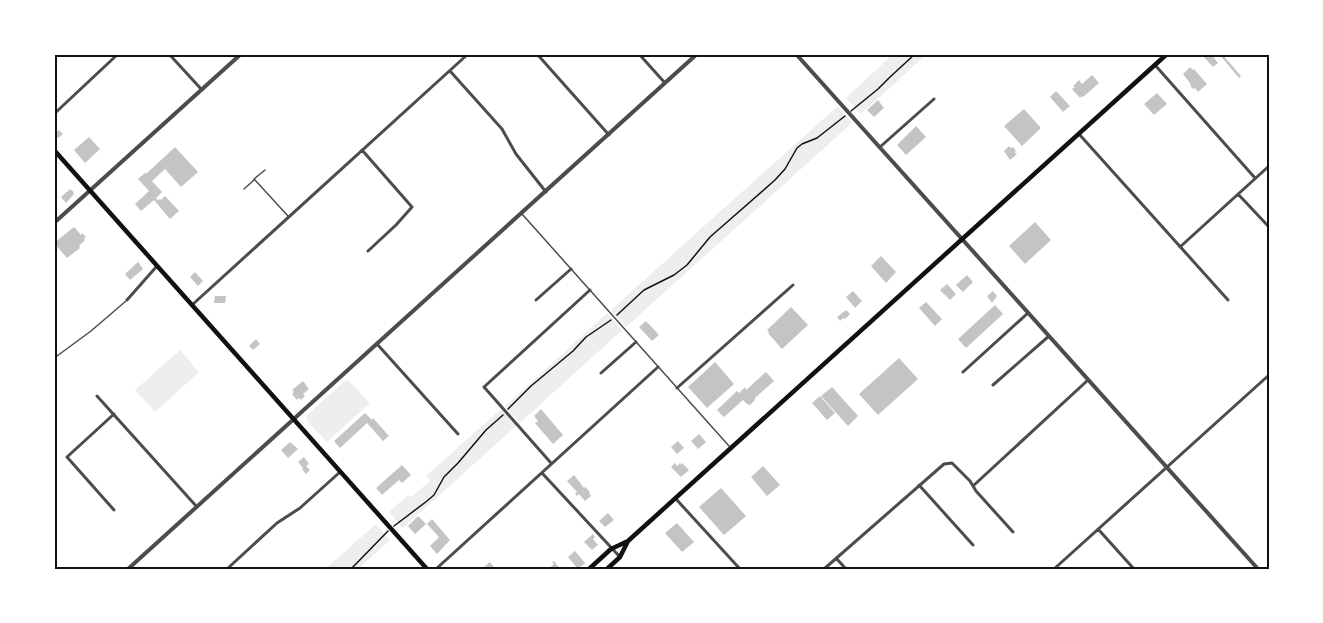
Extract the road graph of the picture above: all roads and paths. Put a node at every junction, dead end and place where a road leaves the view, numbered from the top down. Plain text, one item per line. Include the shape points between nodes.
1 (118, 54) edge
2 (169, 54) edge
3 (241, 54) edge
4 (468, 54) edge
5 (537, 54) edge
6 (639, 54) edge
7 (697, 54) edge
8 (796, 54) edge
9 (915, 54) edge
10 (1167, 54) edge
11 (1155, 65) junction
12 (449, 71) junction
13 (665, 83) junction
14 (202, 90) junction
15 (934, 99) dead end
16 (855, 106) dead end
17 (54, 114) edge
18 (844, 117) dead end
19 (1079, 134) junction
20 (609, 135) junction
21 (880, 147) junction
22 (54, 150) edge
23 (362, 150) junction
24 (1269, 166) edge
25 (265, 170) dead end
26 (1255, 178) junction
27 (254, 179) junction
28 (244, 189) dead end
29 (91, 190) junction
30 (546, 192) junction
31 (1238, 194) junction
32 (522, 214) junction
33 (288, 217) junction
34 (54, 223) edge
35 (1269, 227) edge
36 (963, 239) junction
37 (1179, 247) junction
38 (368, 252) dead end
39 (157, 266) junction
40 (571, 268) junction
41 (793, 285) dead end
42 (590, 290) junction
43 (126, 300) joint
44 (536, 300) dead end
45 (1228, 300) dead end
46 (192, 305) junction
47 (1028, 313) junction
48 (614, 317) junction
49 (1049, 336) junction
50 (636, 342) junction
51 (377, 344) junction
52 (57, 356) dead end
53 (658, 367) junction
54 (963, 372) dead end
55 (601, 374) dead end
56 (1269, 375) edge
57 (1088, 380) junction
58 (993, 385) dead end
59 (677, 388) junction
60 (97, 396) dead end
61 (506, 412) junction
62 (114, 414) junction
63 (293, 419) junction
64 (458, 434) dead end
65 (731, 449) junction
66 (551, 463) junction
67 (1167, 467) junction
68 (340, 472) junction
69 (541, 472) junction
70 (919, 485) junction
71 (973, 486) junction
72 (676, 498) junction
73 (197, 507) junction
74 (114, 510) dead end
75 (391, 528) junction
76 (1098, 529) junction
77 (1013, 532) dead end
78 (628, 542) junction
79 (973, 545) dead end
80 (612, 549) junction
81 (620, 557) junction
82 (836, 558) junction
83 (54, 566) edge
84 (57, 569) edge
85 (128, 569) edge
86 (227, 569) edge
87 (351, 569) edge
88 (427, 569) edge
89 (436, 569) edge
90 (589, 569) edge
91 (607, 569) edge
92 (740, 569) edge
93 (824, 569) edge
94 (846, 569) edge
95 (1054, 569) edge
96 (1134, 569) edge
97 (1258, 569) edge

1 - 17 street
2 - 14 street
3 - 14 street
4 - 12 street
5 - 20 street
6 - 13 street
7 - 13 street
8 - 21 street
9 - 16 path
10 - 11 main road
11 - 19 main road
11 - 26 street
12 - 23 street
12 - 30 street via 502,129
13 - 20 street
14 - 29 street
15 - 21 street
18 - 48 path via 797,148 780,175 710,237 687,265 644,290
19 - 36 main road
19 - 37 street
20 - 30 street
21 - 36 street
22 - 29 main road
23 - 33 street
23 - 38 street via 412,207
24 - 26 street
25 - 27 lane
26 - 31 street
27 - 28 lane
27 - 33 lane
29 - 34 street
29 - 39 main road
30 - 32 street
31 - 35 street
31 - 37 street
32 - 40 lane
32 - 51 street
33 - 46 street
36 - 47 street
36 - 65 main road
37 - 45 street
39 - 43 street
39 - 46 main road
40 - 42 lane
40 - 44 street
41 - 59 street
42 - 48 lane
42 - 61 street via 484,387
43 - 52 lane
46 - 63 main road
47 - 49 street
47 - 54 street
48 - 50 lane
48 - 61 path via 586,337
49 - 57 street
49 - 58 street
50 - 53 lane
50 - 55 street
51 - 63 street
51 - 64 street
53 - 59 lane
53 - 66 street
56 - 67 street
57 - 67 street
57 - 71 street
59 - 65 lane
60 - 62 street
61 - 66 street
61 - 75 path via 444,477 434,495
62 - 73 street
62 - 74 street via 67,457
63 - 68 main road
63 - 73 street
65 - 72 main road
66 - 69 street
67 - 76 street
67 - 97 street
68 - 75 main road
68 - 86 street
69 - 80 street
69 - 89 street
70 - 71 street via 944,464 952,463
70 - 79 street
70 - 82 street
71 - 77 street
72 - 78 main road
72 - 92 street
73 - 85 street
75 - 87 path
75 - 88 main road
76 - 95 street
76 - 96 street
78 - 80 main road
78 - 81 main road
80 - 81 street
80 - 90 main road
81 - 91 main road
82 - 93 street
82 - 94 street
83 - 84 street

